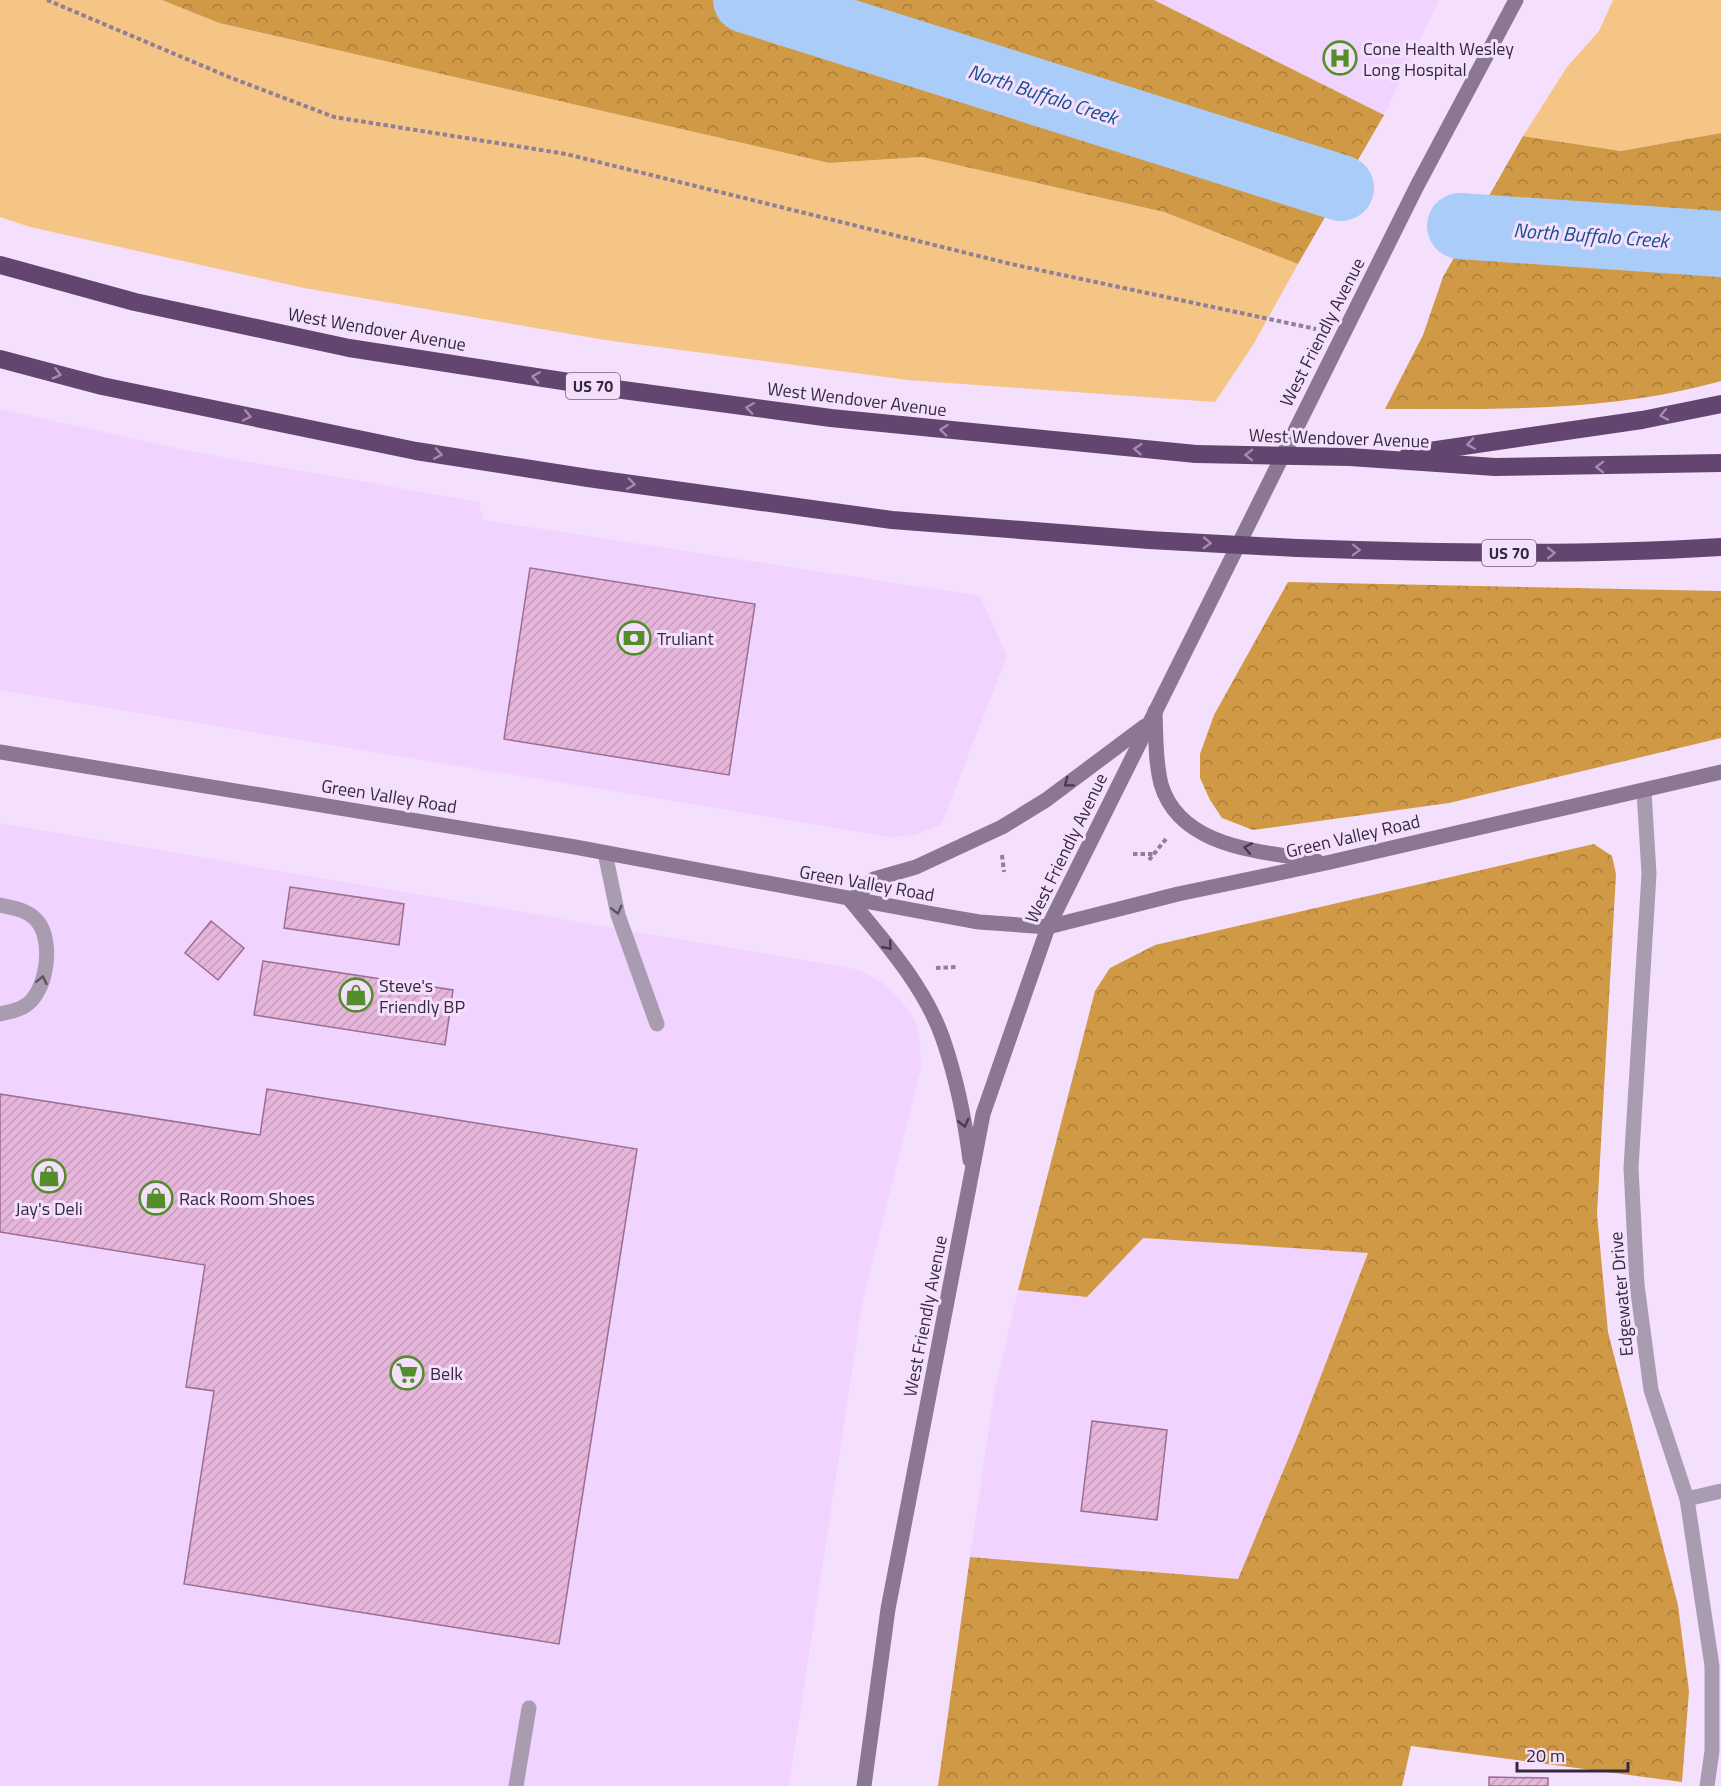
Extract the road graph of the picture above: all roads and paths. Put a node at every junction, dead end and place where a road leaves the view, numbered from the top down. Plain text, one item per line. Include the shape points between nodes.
1 (48, 0) edge
2 (1516, 0) edge
3 (0, 265) edge
4 (1343, 335) junction
5 (0, 359) edge
6 (1721, 404) edge
7 (1377, 458) junction
8 (1721, 463) edge
9 (1721, 547) edge
10 (1152, 716) junction
11 (0, 752) edge
12 (1721, 772) edge
13 (1644, 791) junction
14 (1167, 839) dead end
15 (605, 853) junction
16 (1132, 854) dead end
17 (1154, 854) junction
18 (1149, 860) dead end
19 (1326, 863) junction
20 (851, 901) junction
21 (0, 905) edge
22 (1048, 927) junction
23 (956, 967) dead end
24 (926, 969) dead end
25 (0, 1014) edge
26 (657, 1024) dead end
27 (971, 1176) junction
28 (1721, 1491) edge
29 (1687, 1499) junction
30 (529, 1708) dead end
31 (516, 1786) edge
32 (864, 1786) edge
33 (1707, 1786) edge

1 - 4 path via 334,117 566,154 1011,264
2 - 4 main road, West Friendly Avenue via 1433,154
7 -> 3 highway, West Wendover Avenue / US 70, bridge via 1196,454 831,418 608,388 349,348 135,302
4 - 10 main road, West Friendly Avenue
5 -> 9 highway, US 70, bridge via 102,386 394,446 588,478 892,520 1149,540 1462,554
6 -> 7 highway via 1642,420
8 -> 7 highway, West Wendover Avenue / US 70 via 1495,467
19 -> 10 main road via 1211,839 1188,824 1162,786
10 -> 20 main road via 1046,800 957,850 874,879
10 - 22 main road, West Friendly Avenue
11 - 15 main road, Green Valley Road
12 - 13 main road, Green Valley Road
13 - 19 main road, Green Valley Road
13 - 29 street, Edgewater Drive via 1649,874 1631,1168 1637,1285 1651,1390
14 - 17 path
15 - 20 main road, Green Valley Road
15 -> 26 street via 618,915
16 - 17 path
17 - 18 path
19 - 22 main road, Green Valley Road
20 - 22 main road, Green Valley Road via 979,922
20 -> 27 main road via 898,959 943,1037 967,1136
25 -> 21 street via 24,1007 40,991 48,954 39,923 21,909
22 - 27 main road, West Friendly Avenue via 983,1114
23 - 24 path
27 - 32 main road, West Friendly Avenue via 888,1609
28 - 29 street
29 - 33 street, Edgewater Drive via 1712,1666 1712,1751
30 - 31 street

